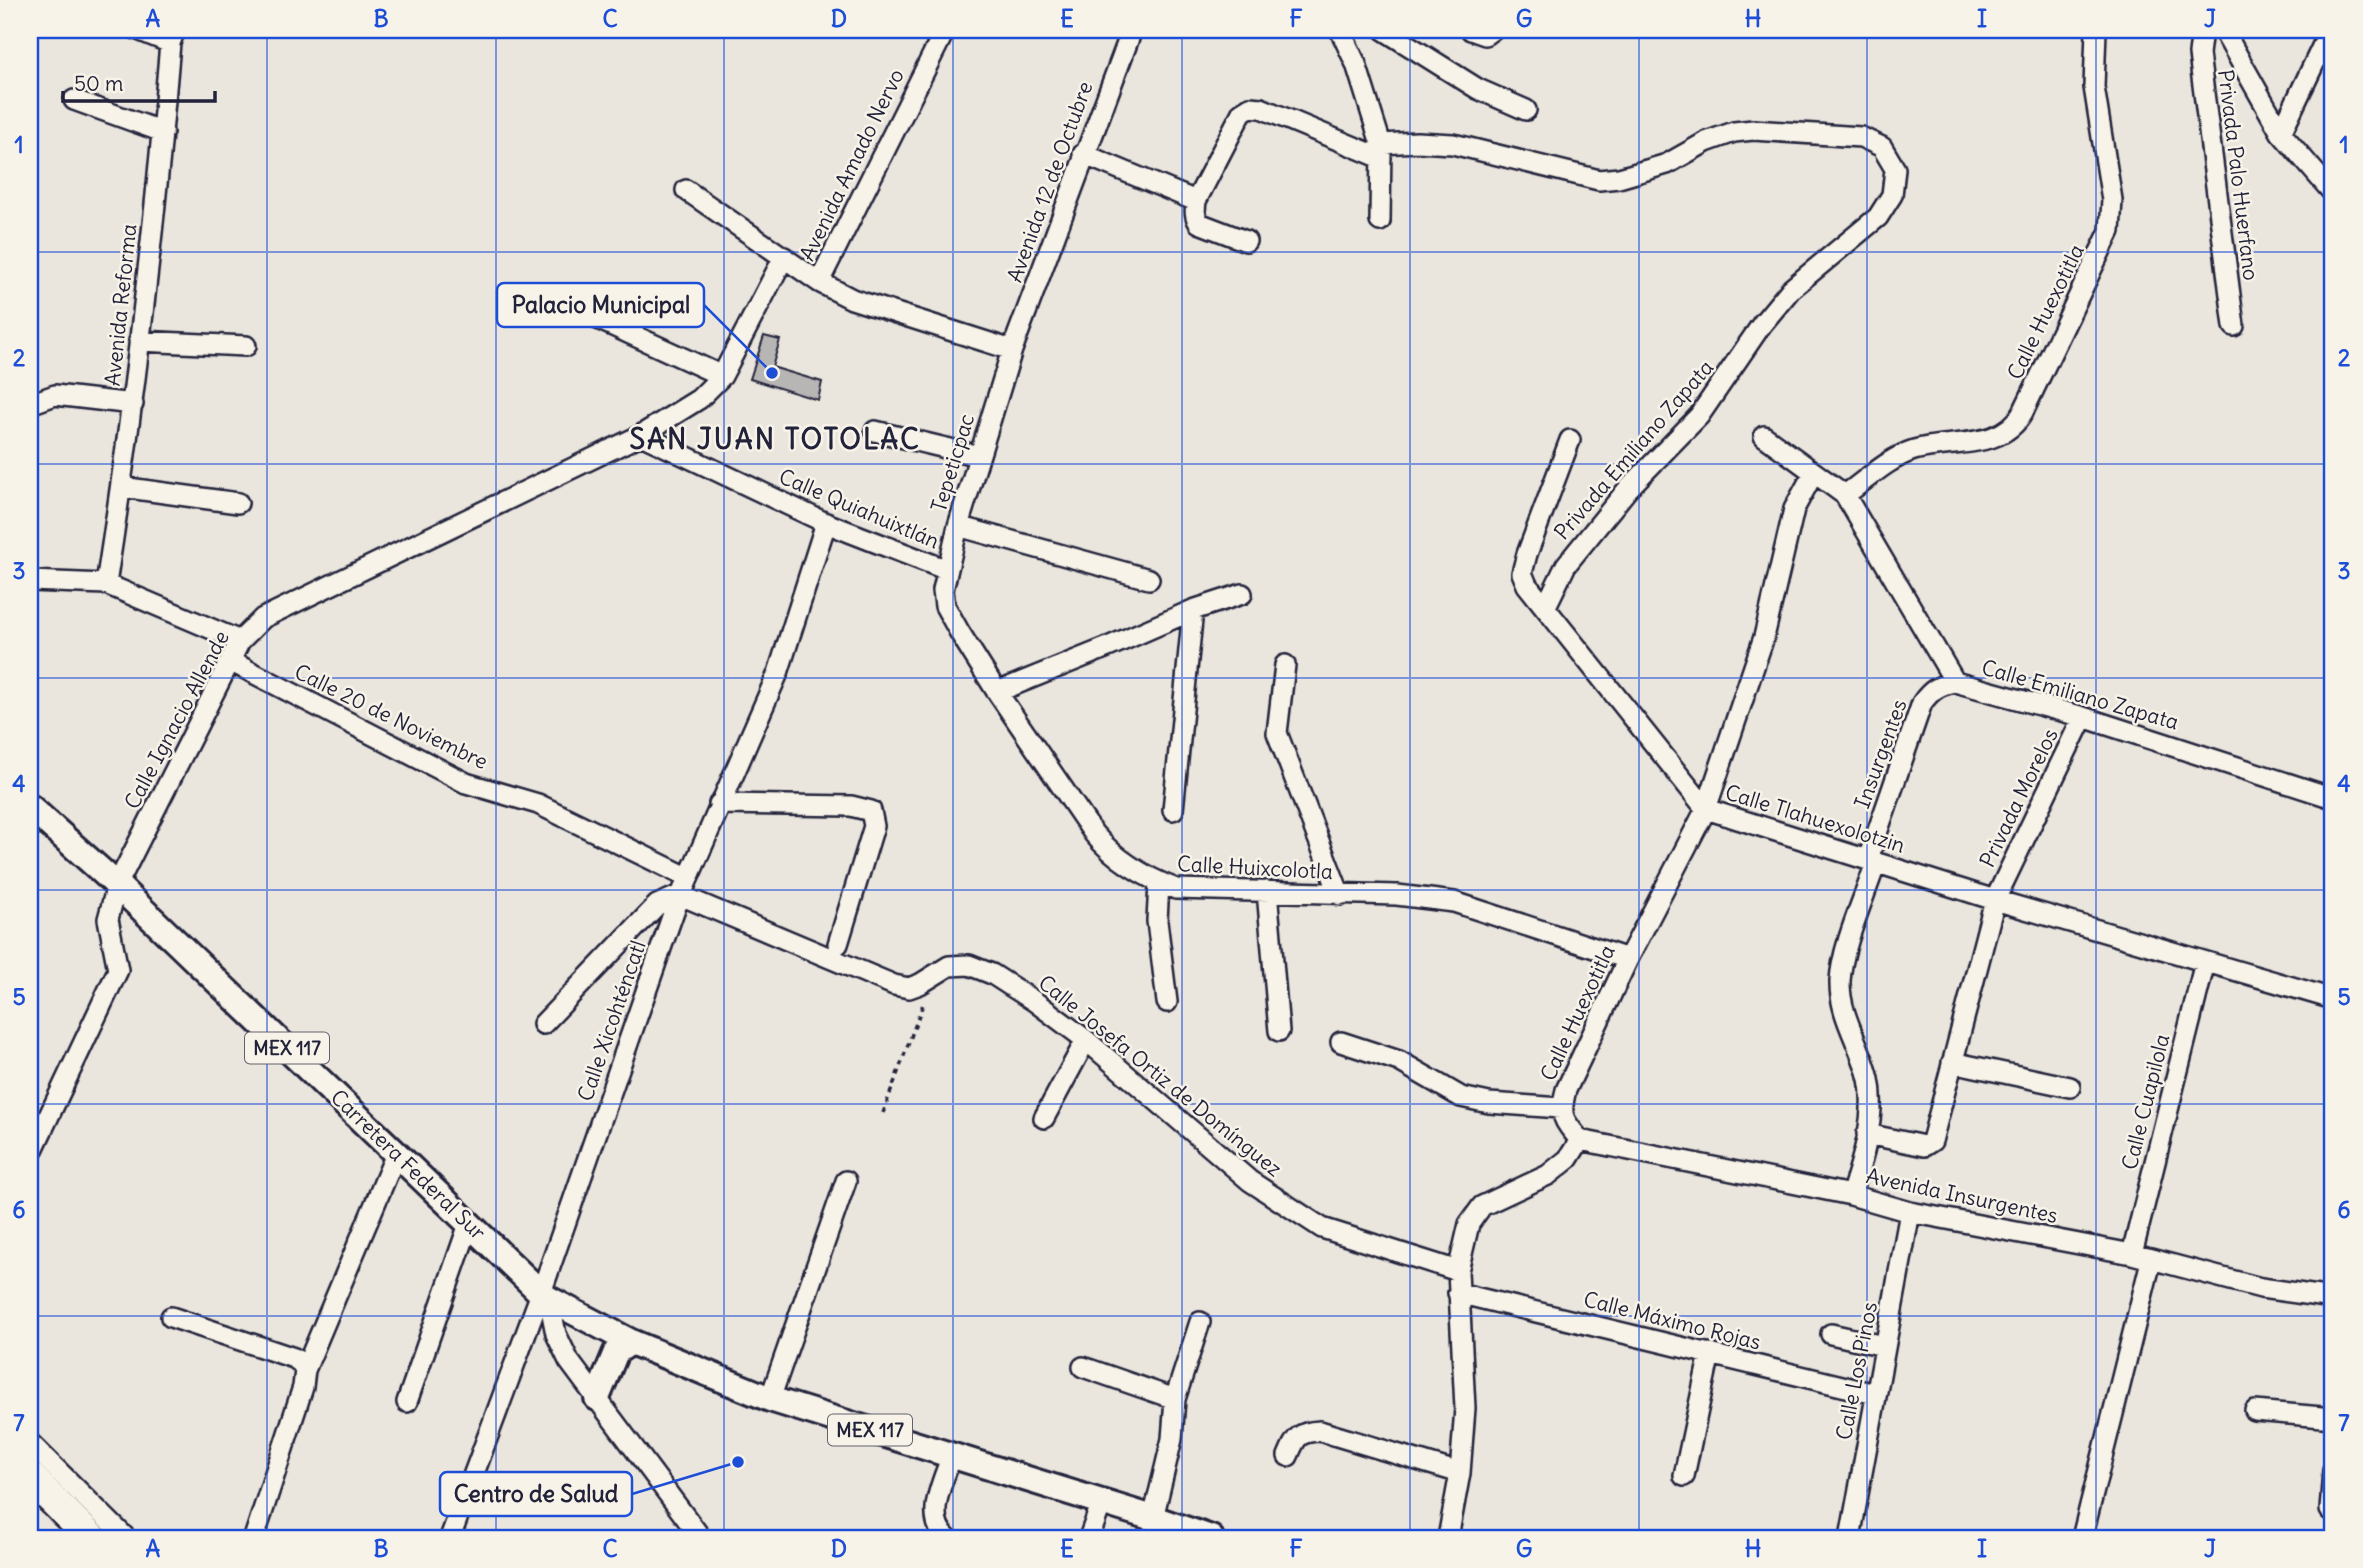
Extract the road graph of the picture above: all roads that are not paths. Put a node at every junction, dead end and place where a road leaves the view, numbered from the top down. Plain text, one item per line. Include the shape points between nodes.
1 (138, 30) edge
2 (944, 30) edge
3 (1132, 30) edge
4 (1340, 30) edge
5 (1384, 30) edge
6 (1471, 30) edge
7 (1492, 30) edge
8 (2202, 30) edge
9 (2223, 30) edge
10 (2330, 30) edge
11 (2093, 31) edge
12 (173, 36) edge
13 (74, 100) dead end
14 (1526, 110) dead end
15 (163, 132) junction
16 (2281, 133) junction
17 (1381, 151) junction
18 (1083, 155) junction
19 (686, 190) dead end
20 (2333, 192) edge
21 (1196, 201) junction
22 (1380, 221) dead end
23 (1245, 242) dead end
24 (784, 257) junction
25 (819, 282) junction
26 (561, 302) dead end
27 (2234, 326) dead end
28 (139, 341) junction
29 (246, 346) dead end
30 (1012, 350) junction
31 (722, 376) junction
32 (30, 404) edge
33 (133, 404) junction
34 (875, 430) dead end
35 (641, 435) junction
36 (1764, 436) dead end
37 (1570, 440) dead end
38 (979, 456) junction
39 (1813, 474) junction
40 (121, 487) junction
41 (1845, 495) junction
42 (238, 503) dead end
43 (826, 523) junction
44 (958, 526) junction
45 (947, 570) junction
46 (1149, 579) dead end
47 (30, 581) edge
48 (106, 584) junction
49 (943, 590) joint
50 (1242, 594) dead end
51 (1546, 607) junction
52 (1192, 610) junction
53 (240, 641) junction
54 (230, 661) junction
55 (1285, 665) dead end
56 (1955, 682) junction
57 (997, 692) junction
58 (2083, 717) junction
59 (2333, 798) edge
60 (719, 804) junction
61 (30, 807) edge
62 (1706, 809) junction
63 (1173, 810) dead end
64 (1872, 861) junction
65 (1158, 883) junction
66 (117, 885) junction
67 (684, 886) junction
68 (1267, 891) junction
69 (1340, 895) junction
70 (1995, 900) junction
71 (838, 944) dead end
72 (1628, 959) junction
73 (2205, 962) junction
74 (2333, 999) edge
75 (1167, 1002) dead end
76 (543, 1024) dead end
77 (1279, 1031) dead end
78 (1086, 1040) junction
79 (1341, 1042) dead end
80 (1952, 1062) junction
81 (2070, 1087) dead end
82 (1561, 1108) junction
83 (1044, 1118) dead end
84 (1867, 1134) junction
85 (1580, 1140) junction
86 (396, 1154) junction
87 (30, 1156) edge
88 (846, 1181) dead end
89 (1851, 1195) junction
90 (1910, 1212) junction
91 (469, 1224) junction
92 (2132, 1254) junction
93 (2151, 1261) junction
94 (1458, 1270) junction
95 (1458, 1293) junction
96 (545, 1296) junction
97 (2333, 1298) edge
98 (171, 1317) dead end
99 (1200, 1322) dead end
100 (1831, 1335) dead end
101 (631, 1342) junction
102 (1884, 1346) junction
103 (1710, 1353) junction
104 (1083, 1367) dead end
105 (305, 1370) junction
106 (1875, 1394) junction
107 (597, 1398) junction
108 (770, 1399) junction
109 (1175, 1399) junction
110 (407, 1402) dead end
111 (2255, 1411) dead end
112 (2333, 1418) edge
113 (30, 1443) edge
114 (952, 1455) junction
115 (1288, 1456) dead end
116 (2333, 1470) edge
117 (1460, 1473) junction
118 (1684, 1476) dead end
119 (30, 1477) edge
120 (1102, 1502) junction
121 (2330, 1510) dead end
122 (1153, 1518) junction
123 (1197, 1536) edge
124 (91, 1538) edge
125 (127, 1538) edge
126 (254, 1538) edge
127 (450, 1538) edge
128 (701, 1538) edge
129 (947, 1538) edge
130 (1090, 1538) edge
131 (1448, 1538) edge
132 (1850, 1538) edge
133 (2082, 1538) edge

1 - 12 street
2 - 25 street, Avenida Amado Nervo
3 - 18 street, Avenida 12 de Octubre
4 - 17 street via 1356,64
5 - 14 street via 1478,89
6 - 7 street via 1485,35
8 - 27 street, Privada Palo Huerfano via 2199,54
9 - 16 street
10 - 16 street
11 - 41 street, Calle Huexotitla via 2094,87 2112,200 2110,231 2017,424 1989,439 1913,451
12 - 15 street, Avenida Reforma
13 - 15 street
15 - 28 street, Avenida Reforma
16 - 20 street
17 - 21 street via 1250,107 1241,112
17 - 22 street
17 - 51 street, Privada Emiliano Zapata via 1417,142 1453,144 1599,180 1667,164 1706,142 1754,130 1861,137 1882,147 1895,169 1892,195 1878,217 1791,289 1699,416 1627,490 1566,565
18 - 21 street
18 - 30 street, Avenida 12 de Octubre
19 - 24 street
21 - 23 street via 1199,223
24 - 25 street
24 - 31 street, Calle Ignacio Allende
25 - 30 street via 852,299
26 - 31 street
28 - 29 street
28 - 33 street, Avenida Reforma
30 - 38 street, Tepeticpac
31 - 35 street, Calle Ignacio Allende via 699,399
32 - 33 street via 55,394
33 - 40 street, Avenida Reforma
34 - 38 street
35 - 43 street, Calle Quiahuixtlán
35 - 53 street, Calle Ignacio Allende via 263,618
36 - 39 street, Calle Emiliano Zapata
37 - 51 street, Calle Tlahuexolotzin via 1522,573
38 - 44 street, Tepeticpac
39 - 41 street, Calle Emiliano Zapata
39 - 62 street, Calle Huexotitla via 1794,509 1764,637
40 - 42 street
40 - 48 street, Avenida Reforma
41 - 56 street, Calle Emiliano Zapata
43 - 45 street, Calle Quiahuixtlán
43 - 60 street, Calle Xicohténcatl via 778,673
44 - 45 street, Tepeticpac
44 - 46 street
45 - 49 street, Tepeticpac
47 - 48 street
48 - 53 street
49 - 57 street, Calle Huixcolotla via 948,613
50 - 52 street
51 - 62 street, Calle Tlahuexolotzin
52 - 57 street
52 - 63 street
53 - 54 street, Calle Ignacio Allende
54 - 66 street, Calle Ignacio Allende
54 - 67 street, Calle 20 de Noviembre via 466,783 538,804
55 - 69 street via 1277,733
56 - 58 street, Calle Emiliano Zapata
56 - 64 street, Insurgentes via 1942,684 1922,703
57 - 65 street, Calle Huixcolotla via 1109,852
58 - 59 street, Calle Emiliano Zapata
58 - 70 street, Privada Morelos
60 - 67 street, Calle Xicohténcatl
60 - 71 street via 851,806 871,811 874,826
61 - 66 main road, Carretera Federal Sur / MEX 117
62 - 64 street, Calle Tlahuexolotzin
62 - 72 street, Calle Huexotitla
64 - 70 street, Calle Tlahuexolotzin
64 - 84 street, Insurgentes via 1842,961 1840,983 1842,1003 1869,1079
65 - 68 street, Calle Huixcolotla via 1176,889
65 - 75 street via 1157,921
66 - 86 main road, Carretera Federal Sur / MEX 117
66 - 87 street, Calle Ignacio Allende via 108,919 118,970
67 - 76 street via 657,905
67 - 78 street, Calle Josefa Ortiz de Domínguez via 894,985 909,988 949,966 970,965 1034,1001
67 - 96 street, Calle Xicohténcatl
68 - 69 street, Calle Huixcolotla
68 - 77 street
69 - 72 street, Calle Huixcolotla via 1454,902
70 - 73 street, Calle Tlahuexolotzin
70 - 80 street, Privada Morelos
72 - 82 street, Calle Huexotitla
73 - 74 street, Calle Tlahuexolotzin
73 - 92 street, Calle Cuapilola
78 - 83 street
78 - 94 street, Calle Josefa Ortiz de Domínguez via 1250,1181 1322,1228
79 - 82 street via 1399,1061 1461,1097
80 - 81 street
80 - 84 street, Privada Morelos via 1935,1136 1928,1145
82 - 85 street, Calle Huexotitla via 1567,1126
84 - 89 street, Insurgentes
85 - 89 street, Avenida Insurgentes
85 - 94 street via 1568,1159 1548,1175 1482,1206 1469,1224
86 - 91 main road, Carretera Federal Sur / MEX 117
86 - 105 street
88 - 108 street
89 - 90 street, Avenida Insurgentes
90 - 92 street, Avenida Insurgentes
90 - 102 street, Calle Los Pinos
91 - 96 main road, Carretera Federal Sur / MEX 117
91 - 110 street
92 - 93 street, Avenida Insurgentes
93 - 97 street, Avenida Insurgentes via 2261,1288
93 - 133 street
94 - 95 street
95 - 103 street, Calle Máximo Rojas
95 - 117 street via 1465,1408
96 - 101 main road, MEX 117
96 - 107 street via 569,1361
96 - 127 street, Calle Xicohténcatl
98 - 105 street via 294,1358
99 - 109 street
100 - 102 street
101 - 107 main road via 616,1352
101 - 108 main road, MEX 117
102 - 106 street, Calle Los Pinos
103 - 106 street, Calle Máximo Rojas
103 - 118 street
104 - 109 street
105 - 126 street
106 - 132 street, Calle Los Pinos
107 - 128 street
108 - 114 main road, MEX 117
109 - 122 street via 1172,1439
111 - 112 street
113 - 125 street
114 - 120 main road, MEX 117
114 - 129 street via 935,1508 936,1521
115 - 117 street via 1304,1432 1320,1432
116 - 121 street
117 - 131 street
119 - 124 highway
120 - 122 main road, MEX 117
120 - 130 street
122 - 123 main road, MEX 117

